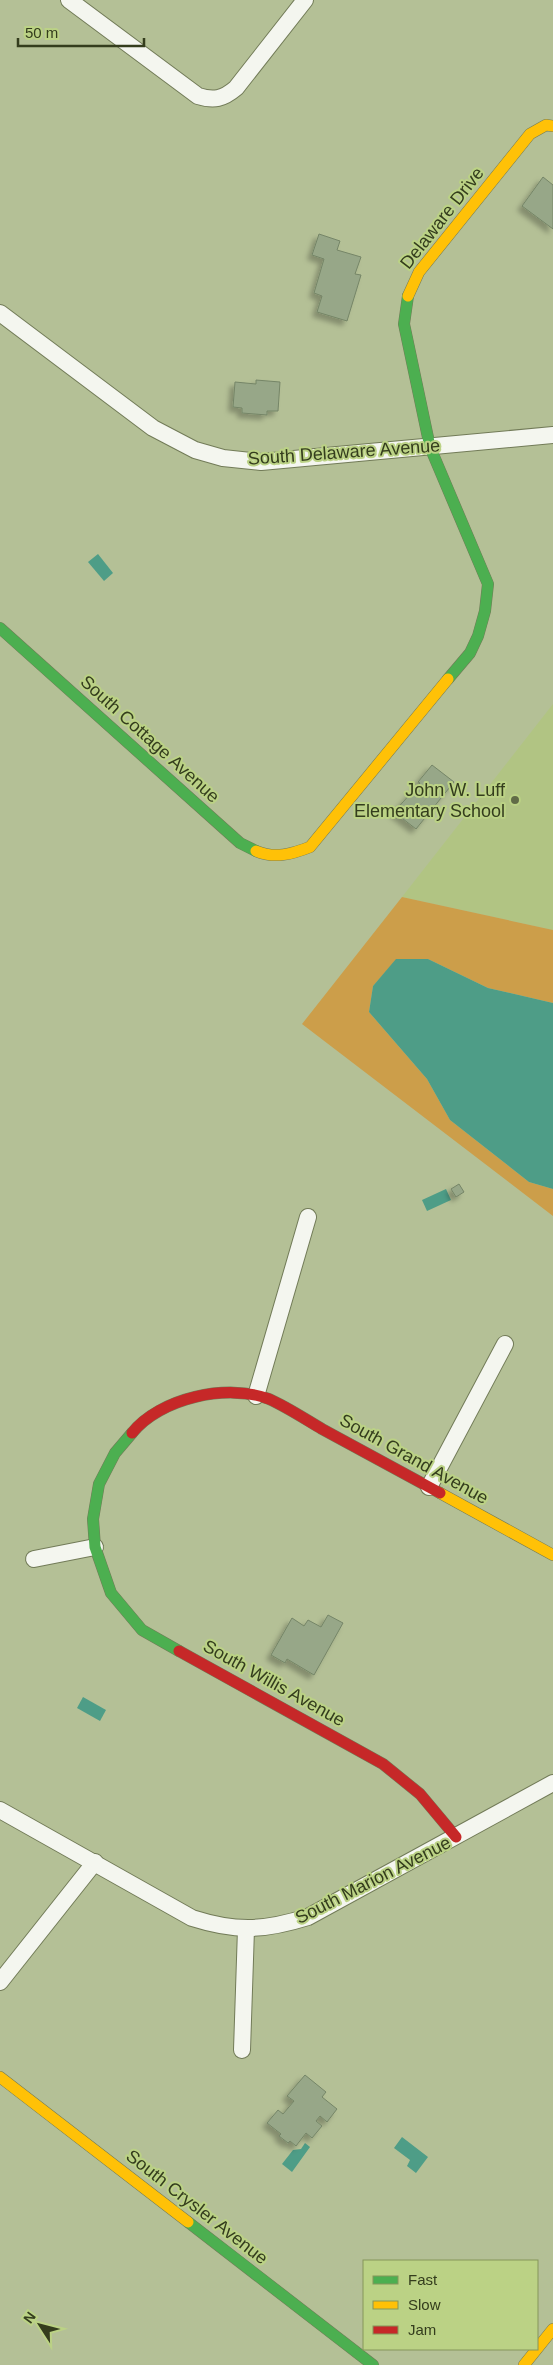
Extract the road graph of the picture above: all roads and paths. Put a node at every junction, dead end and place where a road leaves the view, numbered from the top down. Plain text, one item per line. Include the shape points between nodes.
1 (69, 0) edge
2 (305, 0) edge
3 (553, 126) edge
4 (0, 313) edge
5 (553, 435) edge
6 (430, 446) junction
7 (0, 628) edge
8 (286, 856) joint
9 (308, 1217) dead end
10 (505, 1344) dead end
11 (256, 1396) junction
12 (429, 1487) junction
13 (94, 1547) junction
14 (553, 1556) edge
15 (34, 1559) dead end
16 (553, 1783) edge
17 (0, 1810) edge
18 (456, 1837) junction
19 (94, 1862) junction
20 (246, 1929) junction
21 (0, 1982) edge
22 (242, 2050) dead end
23 (0, 2077) edge
24 (553, 2329) edge
25 (538, 2348) edge
26 (536, 2350) edge
27 (373, 2365) edge
28 (524, 2365) edge

1 - 2 street via 198,96 211,100 225,97 236,88
3 - 6 street, Delaware Drive via 546,125 530,134 419,272 409,290 404,324
4 - 6 street, South Delaware Avenue via 153,428 195,450 223,458 261,462
5 - 6 street, South Delaware Avenue
6 - 8 street, Delaware Drive via 488,584 488,606 482,630 470,653 310,847
7 - 8 street, South Cottage Avenue via 240,843 258,854
9 - 11 street
10 - 12 street
11 - 12 street, South Grand Avenue via 268,1399
11 - 13 street, South Grand Avenue via 227,1392 192,1397 160,1410 137,1426 115,1453 100,1484 93,1519
12 - 14 street, South Grand Avenue
13 - 15 street
13 - 18 street, South Willis Avenue via 111,1593 142,1630 384,1764 420,1794
16 - 18 street, South Marion Avenue
17 - 19 street, South Marion Avenue
18 - 20 street, South Marion Avenue via 308,1917 278,1926
19 - 20 street, South Marion Avenue via 192,1918
19 - 21 street
20 - 22 street
23 - 27 street, South Crysler Avenue
24 - 25 street
26 - 28 street

